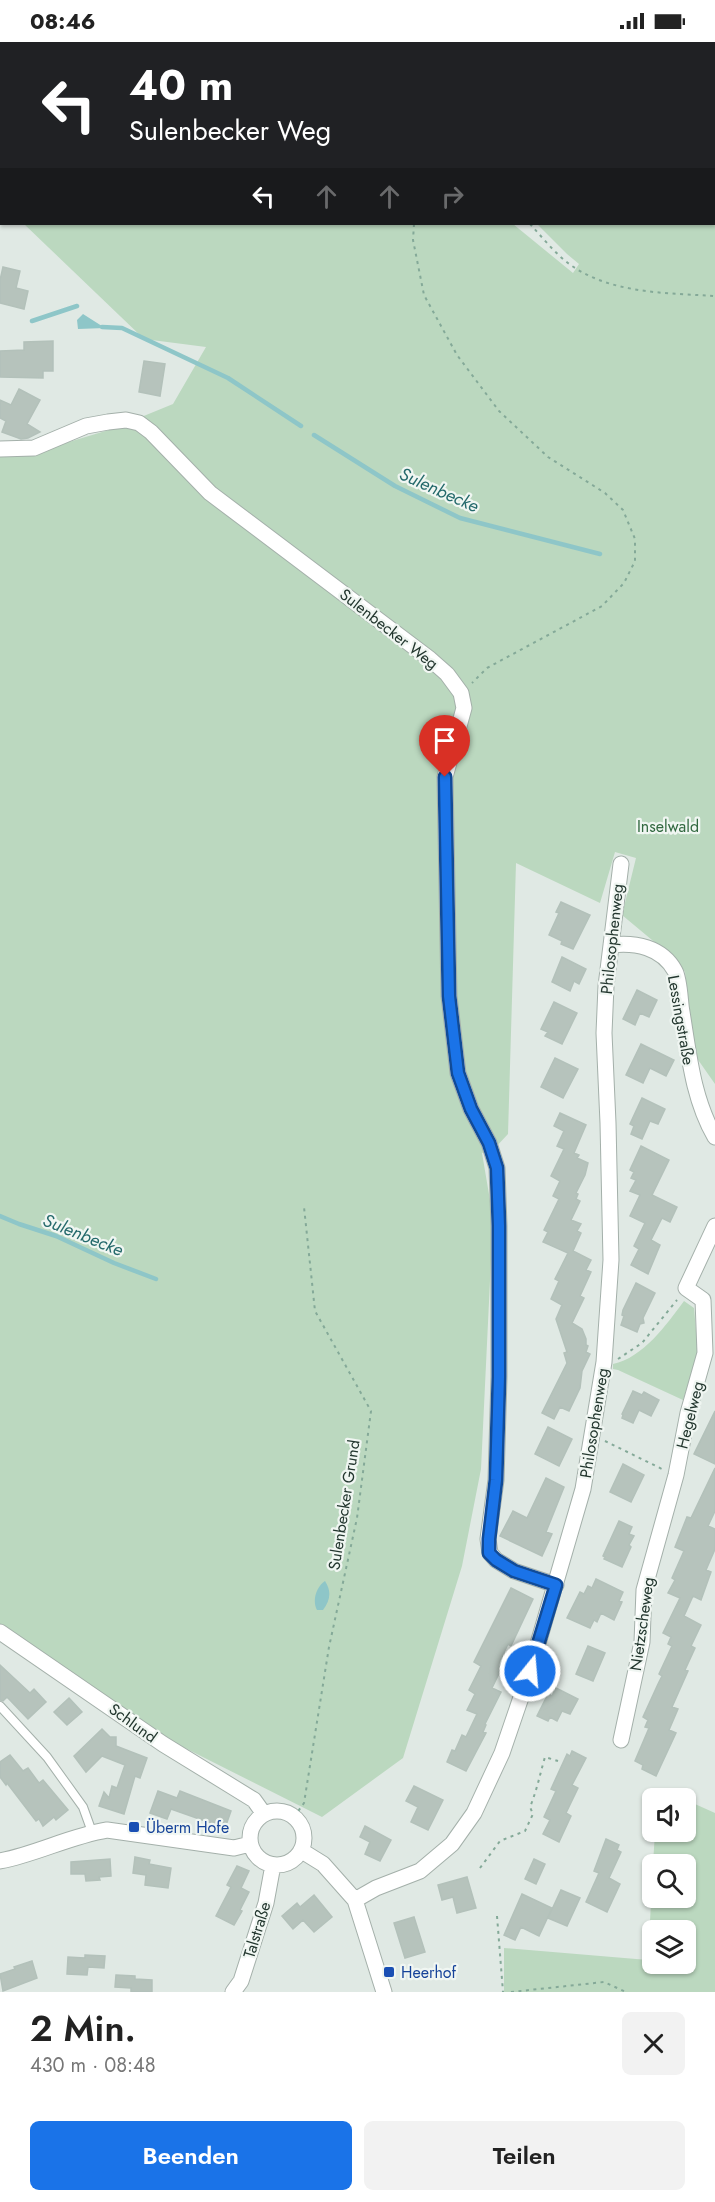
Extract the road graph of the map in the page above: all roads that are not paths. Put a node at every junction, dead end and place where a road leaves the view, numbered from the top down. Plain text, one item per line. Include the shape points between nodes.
1 (0, 449) edge
2 (621, 864) dead end
3 (611, 945) junction
4 (715, 1137) edge
5 (715, 1226) edge
6 (676, 1475) joint
7 (556, 1585) junction
8 (0, 1632) edge
9 (0, 1706) edge
10 (621, 1740) dead end
11 (264, 1814) junction
12 (92, 1832) junction
13 (250, 1844) junction
14 (302, 1851) junction
15 (0, 1861) edge
16 (273, 1865) junction
17 (355, 1900) junction
18 (233, 1992) edge
19 (384, 1992) edge

1 - 7 street, Sulenbecker Weg via 34,448 86,426 126,420 139,423 210,493 430,659 461,693 461,725 445,777 449,996 458,1073 497,1168 499,1377 489,1553 514,1571
2 - 3 street, Philosophenweg
3 - 4 street, Lessingstraße via 638,944 658,952 675,971 691,1072 704,1118
3 - 7 street, Philosophenweg via 604,1033 611,1260 604,1362 583,1489
5 - 6 street, Hegelweg via 686,1288 703,1300 705,1353
6 - 10 street, Nietzscheweg via 644,1590 642,1642
7 - 17 street, Philosophenweg via 502,1753 474,1813 452,1844 420,1871
8 - 11 street, Schlund via 163,1744 254,1800
9 - 12 lane via 48,1757 83,1807
11 - 13 street via 255,1822
11 - 14 street via 277,1810 290,1813 304,1829
12 - 13 street via 107,1830 234,1848
12 - 15 street
13 - 16 street via 263,1862
14 - 16 street via 295,1860
14 - 17 street via 323,1864
16 - 18 street, Talstraße via 266,1903 241,1981
17 - 19 street

